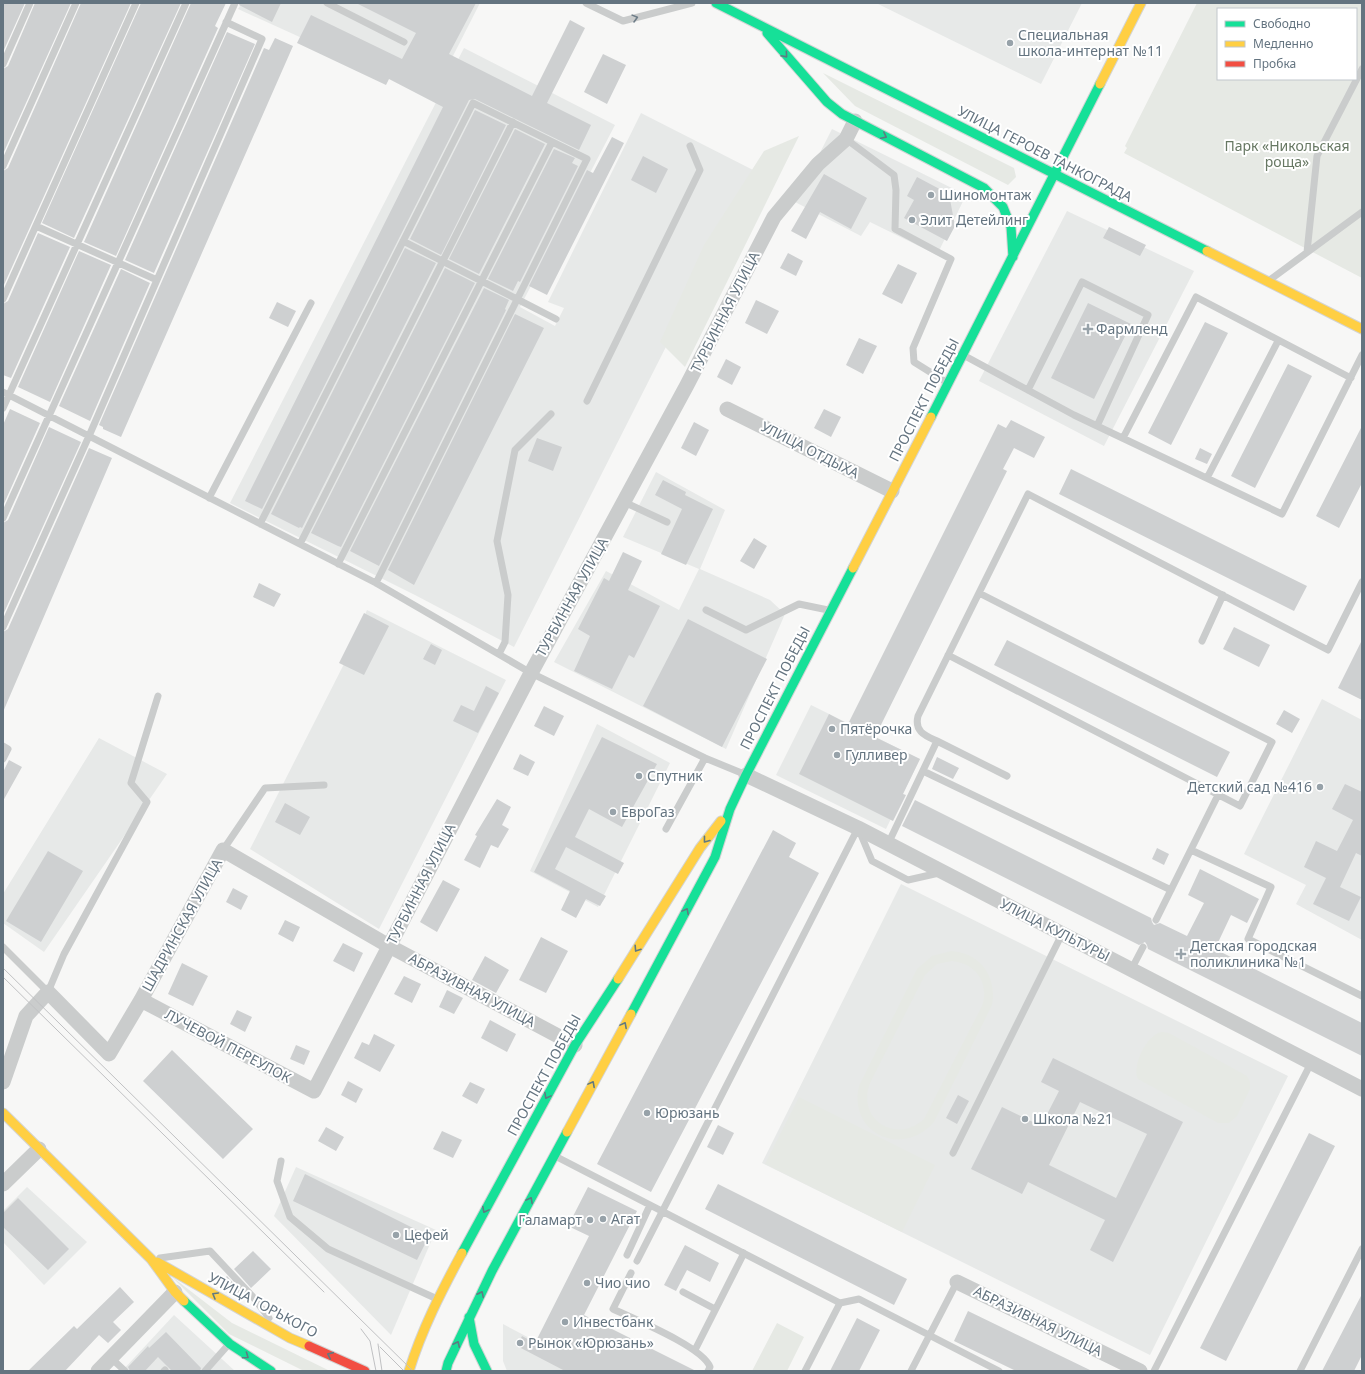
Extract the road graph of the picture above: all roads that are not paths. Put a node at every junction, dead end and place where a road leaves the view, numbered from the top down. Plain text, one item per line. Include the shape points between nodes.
1 (30, 3) edge
2 (76, 3) edge
3 (136, 3) edge
4 (186, 3) edge
5 (235, 3) edge
6 (327, 3) edge
7 (586, 3) edge
8 (692, 3) edge
9 (716, 3) edge
10 (1141, 3) edge
11 (226, 22) junction
12 (760, 25) junction
13 (404, 42) dead end
14 (4, 61) edge
15 (1362, 69) edge
16 (1357, 78) edge
17 (1356, 80) edge
18 (855, 121) junction
19 (513, 122) junction
20 (846, 139) junction
21 (552, 142) junction
22 (690, 146) dead end
23 (3, 166) edge
24 (1055, 174) junction
25 (1362, 212) edge
26 (36, 226) junction
27 (402, 242) junction
28 (77, 245) junction
29 (1307, 252) junction
30 (1013, 257) junction
31 (442, 262) junction
32 (117, 263) junction
33 (158, 280) junction
34 (481, 281) junction
35 (1267, 281) junction
36 (3, 299) edge
37 (517, 299) junction
38 (311, 303) dead end
39 (556, 319) dead end
40 (1362, 329) edge
41 (1278, 341) junction
42 (963, 355) junction
43 (1362, 355) edge
44 (1351, 378) junction
45 (948, 384) junction
46 (1028, 390) junction
47 (6, 393) edge
48 (587, 401) dead end
49 (3, 408) edge
50 (727, 409) dead end
51 (551, 414) dead end
52 (48, 415) junction
53 (1097, 426) junction
54 (89, 436) junction
55 (1123, 438) junction
56 (1207, 478) junction
57 (892, 491) junction
58 (209, 498) junction
59 (624, 502) junction
60 (3, 518) edge
61 (667, 522) dead end
62 (260, 524) junction
63 (300, 544) junction
64 (338, 564) junction
65 (1362, 582) edge
66 (376, 583) junction
67 (979, 592) junction
68 (1223, 595) junction
69 (706, 610) dead end
70 (830, 611) junction
71 (3, 627) edge
72 (1202, 641) dead end
73 (500, 654) junction
74 (948, 655) junction
75 (531, 673) junction
76 (158, 696) dead end
77 (937, 742) junction
78 (3, 746) edge
79 (705, 758) junction
80 (3, 759) edge
81 (923, 771) junction
82 (746, 775) junction
83 (1007, 776) dead end
84 (324, 785) dead end
85 (1218, 795) junction
86 (730, 809) junction
87 (858, 828) junction
88 (666, 829) dead end
89 (888, 844) junction
90 (223, 850) junction
91 (1191, 850) junction
92 (942, 872) junction
93 (1171, 890) junction
94 (1156, 920) dead end
95 (1062, 934) junction
96 (389, 946) junction
97 (3, 947) edge
98 (1143, 947) dead end
99 (1131, 970) junction
100 (48, 992) junction
101 (1362, 996) edge
102 (142, 1000) junction
103 (575, 1045) junction
104 (1311, 1063) junction
105 (3, 1082) edge
106 (1362, 1089) edge
107 (314, 1091) joint
108 (3, 1113) edge
109 (39, 1148) junction
110 (953, 1153) dead end
111 (554, 1155) junction
112 (281, 1160) dead end
113 (3, 1184) edge
114 (650, 1205) junction
115 (663, 1211) junction
116 (1362, 1249) edge
117 (744, 1253) junction
118 (627, 1255) dead end
119 (151, 1259) junction
120 (637, 1261) dead end
121 (631, 1273) dead end
122 (957, 1282) joint
123 (175, 1292) junction
124 (683, 1292) dead end
125 (437, 1299) junction
126 (840, 1303) junction
127 (715, 1309) junction
128 (469, 1317) junction
129 (280, 1332) junction
130 (929, 1335) junction
131 (230, 1344) junction
132 (695, 1350) junction
133 (111, 1358) junction
134 (987, 1368) edge
135 (210, 1370) edge
136 (98, 1371) edge
137 (125, 1371) edge
138 (271, 1371) edge
139 (365, 1371) edge
140 (409, 1371) edge
141 (446, 1371) edge
142 (487, 1371) edge
143 (708, 1371) edge
144 (805, 1371) edge
145 (911, 1371) edge
146 (999, 1371) edge
147 (1140, 1371) edge
148 (1154, 1371) edge
149 (1300, 1371) edge

1 - 14 lane
2 - 23 lane
3 - 26 lane
4 - 28 lane
5 - 11 lane
6 - 13 lane
7 -> 8 lane via 623,22
9 - 12 main road, УЛИЦА ГЕРОЕВ ТАНКОГРАДА
10 - 24 main road, ПРОСПЕКТ ПОБЕДЫ
11 - 32 lane
11 - 33 lane via 262,39
12 -> 18 main road via 827,102
12 - 24 main road, УЛИЦА ГЕРОЕВ ТАНКОГРАДА
15 - 16 lane
17 - 29 lane via 1316,156
18 - 20 street, ТУРБИННАЯ УЛИЦА
18 -> 30 main road via 984,188 1003,207 1011,227
19 - 21 lane
19 - 27 lane via 473,103
19 - 31 lane
20 - 45 lane via 894,175 895,229 951,260 913,348 914,362
20 - 59 street, ТУРБИННАЯ УЛИЦА via 818,164 774,217
21 - 34 lane
21 - 37 lane via 587,159
22 - 48 lane via 700,170
24 - 30 main road, ПРОСПЕКТ ПОБЕДЫ
24 - 35 main road, УЛИЦА ГЕРОЕВ ТАНКОГРАДА
25 - 29 lane
26 - 28 lane
26 - 36 lane
27 - 31 lane
27 - 62 lane
28 - 32 lane
28 - 47 lane
29 - 35 lane
30 - 42 main road, ПРОСПЕКТ ПОБЕДЫ
31 - 34 lane
31 - 63 lane
32 - 33 lane
32 - 52 lane
33 - 54 lane
34 - 37 lane
34 - 64 lane
35 - 40 main road, УЛИЦА ГЕРОЕВ ТАНКОГРАДА
37 - 39 lane
37 - 66 lane
38 - 58 lane
41 - 44 lane
41 - 55 lane via 1196,297
41 - 56 lane
42 - 45 main road, ПРОСПЕКТ ПОБЕДЫ
42 - 46 lane
43 - 44 lane
44 - 56 lane via 1282,514
45 - 57 main road, ПРОСПЕКТ ПОБЕДЫ
46 - 53 lane
46 - 53 lane via 1082,282 1148,315
47 - 49 lane
47 - 52 lane
50 - 57 street, УЛИЦА ОТДЫХА
51 - 73 lane via 515,450 497,541 508,595 505,642
52 - 54 lane
52 - 60 lane
53 - 55 lane
54 - 58 lane
54 - 71 lane
55 - 56 lane
57 - 70 main road, ПРОСПЕКТ ПОБЕДЫ
58 - 62 lane
59 - 61 lane
59 - 75 street, ТУРБИННАЯ УЛИЦА
62 - 63 lane
63 - 64 lane
64 - 66 lane
65 - 68 lane via 1328,650
66 - 73 lane
67 - 68 lane via 1028,494
67 - 74 lane
67 - 85 lane via 1272,742 1240,806
68 - 72 lane
69 - 70 lane via 746,630 799,604
70 - 82 main road, ПРОСПЕКТ ПОБЕДЫ
73 - 75 lane
74 - 77 lane via 916,720 922,734
74 - 85 lane
75 - 79 lane
75 - 96 street, ТУРБИННАЯ УЛИЦА
76 - 100 lane via 131,783 147,802 64,954
77 - 81 lane
77 - 83 lane
78 - 80 lane via 8,749
79 - 82 lane
79 - 88 lane
81 - 89 lane
81 - 93 lane
82 - 86 main road, ПРОСПЕКТ ПОБЕДЫ
82 - 87 street, УЛИЦА КУЛЬТУРЫ
84 - 90 lane via 265,788
85 - 91 lane
86 -> 103 main road, ПРОСПЕКТ ПОБЕДЫ via 700,848
111 -> 86 main road, ПРОСПЕКТ ПОБЕДЫ via 715,857
87 - 89 street, УЛИЦА КУЛЬТУРЫ
87 - 92 lane via 872,861 896,874 908,880
87 - 115 lane
89 - 92 street, УЛИЦА КУЛЬТУРЫ
90 - 96 street, АБРАЗИВНАЯ УЛИЦА
90 - 102 street, ШАДРИНСКАЯ УЛИЦА
91 - 93 lane
91 - 101 lane via 1271,887 1248,939
92 - 95 street, УЛИЦА КУЛЬТУРЫ
93 - 94 lane
95 - 99 street, УЛИЦА КУЛЬТУРЫ
95 - 110 lane
96 - 103 street, АБРАЗИВНАЯ УЛИЦА
96 - 107 street, ТУРБИННАЯ УЛИЦА
97 - 100 lane
98 - 99 lane
99 - 104 street, УЛИЦА КУЛЬТУРЫ
100 - 102 street, ШАДРИНСКАЯ УЛИЦА via 109,1054
100 - 105 street via 26,1016
102 - 107 street, ЛУЧЕВОЙ ПЕРЕУЛОК
103 -> 125 main road, ПРОСПЕКТ ПОБЕДЫ
104 - 106 street, УЛИЦА КУЛЬТУРЫ
104 - 148 lane
108 - 109 main road, УЛИЦА ГОРЬКОГО
109 - 113 street
109 - 119 main road, УЛИЦА ГОРЬКОГО
111 - 114 lane
128 -> 111 main road, ПРОСПЕКТ ПОБЕДЫ
112 - 125 lane via 277,1181 290,1217 328,1249
114 - 115 lane
114 - 118 lane
115 - 117 lane
115 - 120 lane
116 - 149 lane
117 - 126 lane
117 - 127 lane
119 - 123 main road, УЛИЦА ГОРЬКОГО
129 -> 119 main road, УЛИЦА ГОРЬКОГО
119 - 129 lane via 210,1251 253,1297
121 - 132 lane via 614,1309
122 - 130 lane
122 - 147 street, АБРАЗИВНАЯ УЛИЦА
123 - 131 main road, УЛИЦА ГОРЬКОГО
123 - 133 street
124 - 127 lane
125 - 140 main road, ПРОСПЕКТ ПОБЕДЫ via 418,1341
126 - 130 lane via 859,1299
126 - 144 lane
127 - 132 lane
141 -> 128 main road, ПРОСПЕКТ ПОБЕДЫ
128 - 142 main road via 474,1344
139 -> 129 main road, УЛИЦА ГОРЬКОГО
130 - 134 lane
130 - 145 lane
131 - 135 lane
131 -> 138 main road, УЛИЦА ГОРЬКОГО
132 - 143 lane via 707,1360 710,1367
133 - 136 street
133 - 137 lane
134 - 146 lane

